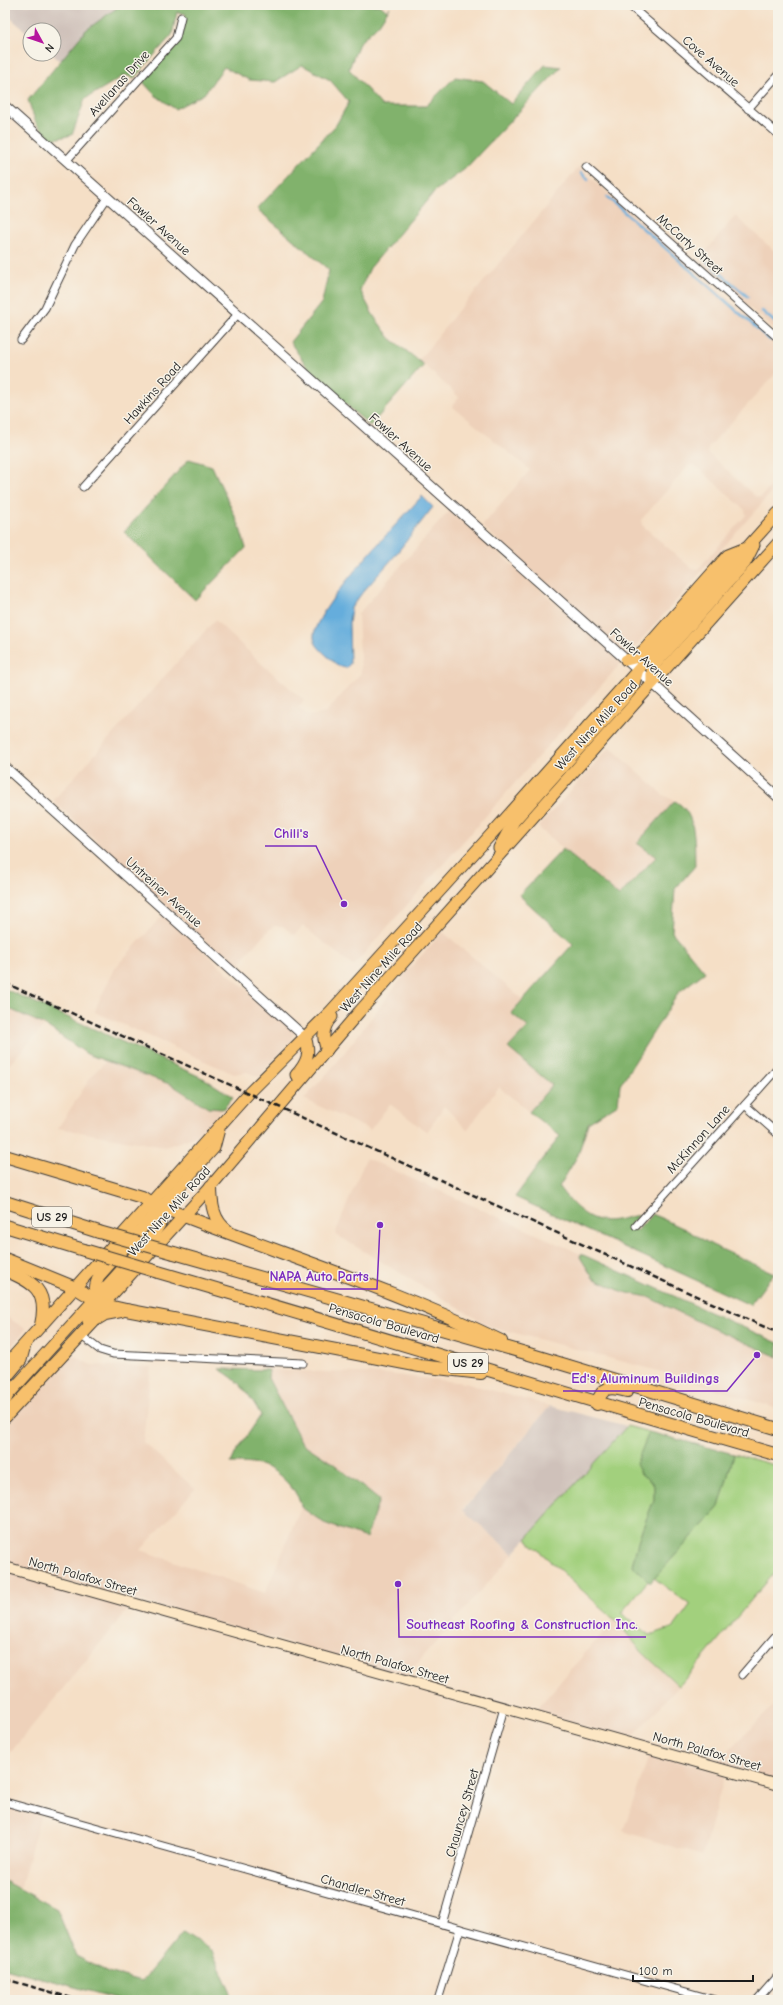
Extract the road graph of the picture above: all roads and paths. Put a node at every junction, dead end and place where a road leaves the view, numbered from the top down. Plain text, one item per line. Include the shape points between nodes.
1 (629, 5) edge
2 (181, 17) dead end
3 (778, 75) edge
4 (5, 106) edge
5 (748, 109) junction
6 (778, 134) edge
7 (66, 161) junction
8 (586, 168) dead end
9 (107, 198) junction
10 (238, 314) junction
11 (778, 338) edge
12 (21, 340) dead end
13 (83, 487) dead end
14 (778, 512) edge
15 (759, 534) junction
16 (778, 543) edge
17 (747, 547) junction
18 (626, 660) junction
19 (637, 670) junction
20 (652, 683) junction
21 (5, 767) edge
22 (778, 797) edge
23 (485, 871) junction
24 (377, 960) junction
25 (305, 1037) junction
26 (327, 1050) junction
27 (778, 1068) edge
28 (283, 1100) junction
29 (745, 1105) junction
30 (778, 1134) edge
31 (5, 1156) edge
32 (210, 1186) junction
33 (5, 1202) edge
34 (156, 1207) junction
35 (183, 1216) junction
36 (5, 1226) edge
37 (636, 1226) dead end
38 (234, 1236) junction
39 (5, 1259) edge
40 (5, 1270) edge
41 (76, 1288) junction
42 (99, 1300) junction
43 (126, 1310) junction
44 (41, 1325) junction
45 (79, 1334) junction
46 (25, 1343) junction
47 (529, 1354) junction
48 (303, 1363) dead end
49 (5, 1366) edge
50 (509, 1377) junction
51 (5, 1379) edge
52 (5, 1401) edge
53 (597, 1404) junction
54 (696, 1404) junction
55 (5, 1409) edge
56 (5, 1417) edge
57 (778, 1429) edge
58 (778, 1455) edge
59 (5, 1567) edge
60 (778, 1633) edge
61 (742, 1675) dead end
62 (504, 1708) junction
63 (778, 1785) edge
64 (5, 1802) edge
65 (442, 1924) junction
66 (460, 1929) junction
67 (778, 1976) edge
68 (438, 2000) edge
69 (715, 2000) edge
70 (757, 2000) edge

1 - 5 street, Cove Avenue
2 - 7 street, Avellanas Drive via 176,38
3 - 5 street
4 - 7 street, Fowler Avenue
5 - 6 street, Cove Avenue
7 - 9 street, Fowler Avenue
8 - 11 street, McCarty Street
9 - 10 street, Fowler Avenue
9 - 12 street via 74,245 45,308
10 - 13 street, Hawkins Road
10 - 18 street, Fowler Avenue
14 - 15 main road, West Nine Mile Road
15 - 17 main road, West Nine Mile Road
15 - 20 main road via 745,563 652,669
16 - 20 main road, West Nine Mile Road
17 - 18 main road via 728,555 644,650 634,658
17 - 19 main road, West Nine Mile Road
18 - 19 street, Fowler Avenue
19 - 20 street, Fowler Avenue
19 - 23 main road via 633,687 514,822
19 - 24 main road, West Nine Mile Road
20 - 22 street, Fowler Avenue
20 - 23 main road, West Nine Mile Road
21 - 25 street, Untreiner Avenue
23 - 26 main road, West Nine Mile Road
24 - 25 main road, West Nine Mile Road
24 - 26 main road via 374,972 325,1026 323,1040
25 - 28 main road via 309,1048 308,1056 304,1066 289,1083
25 - 34 main road, West Nine Mile Road via 219,1126 214,1148
26 - 28 main road, West Nine Mile Road
27 - 29 street, McKinnon Lane
28 - 32 main road, West Nine Mile Road
29 - 30 street
29 - 37 street, McKinnon Lane
31 - 34 highway via 142,1197
32 - 35 main road, West Nine Mile Road
32 - 38 highway via 211,1204 220,1226
33 - 47 highway, Pensacola Boulevard / US 29, bridge via 174,1254
34 - 35 highway
34 - 41 main road, West Nine Mile Road
34 - 42 main road via 94,1285
35 - 38 highway
35 - 42 main road, West Nine Mile Road
36 - 50 highway, Pensacola Boulevard / US 29, bridge
38 - 47 highway via 335,1271 474,1328
39 - 41 highway
40 - 44 highway via 28,1279 38,1290 42,1299
41 - 42 highway
41 - 44 main road, West Nine Mile Road
42 - 43 highway
42 - 45 main road, West Nine Mile Road
42 - 52 main road
43 - 45 highway via 105,1314
43 - 50 highway via 420,1366
44 - 46 main road, West Nine Mile Road
45 - 48 street via 100,1350 113,1354
45 - 55 main road, West Nine Mile Road
45 - 56 highway
46 - 49 main road, West Nine Mile Road
46 - 51 main road via 21,1360
47 - 54 highway, Pensacola Boulevard / US 29
50 - 53 highway, Pensacola Boulevard / US 29
53 - 54 highway via 600,1394 612,1388 668,1404
53 - 58 highway, Pensacola Boulevard / US 29
54 - 57 highway, Pensacola Boulevard / US 29
59 - 62 main road, North Palafox Street
60 - 61 street
62 - 63 main road, North Palafox Street
62 - 65 street, Chauncey Street
64 - 65 street, Chandler Street
65 - 66 street, Chandler Street
66 - 68 street
66 - 69 street, Chandler Street
67 - 70 street

